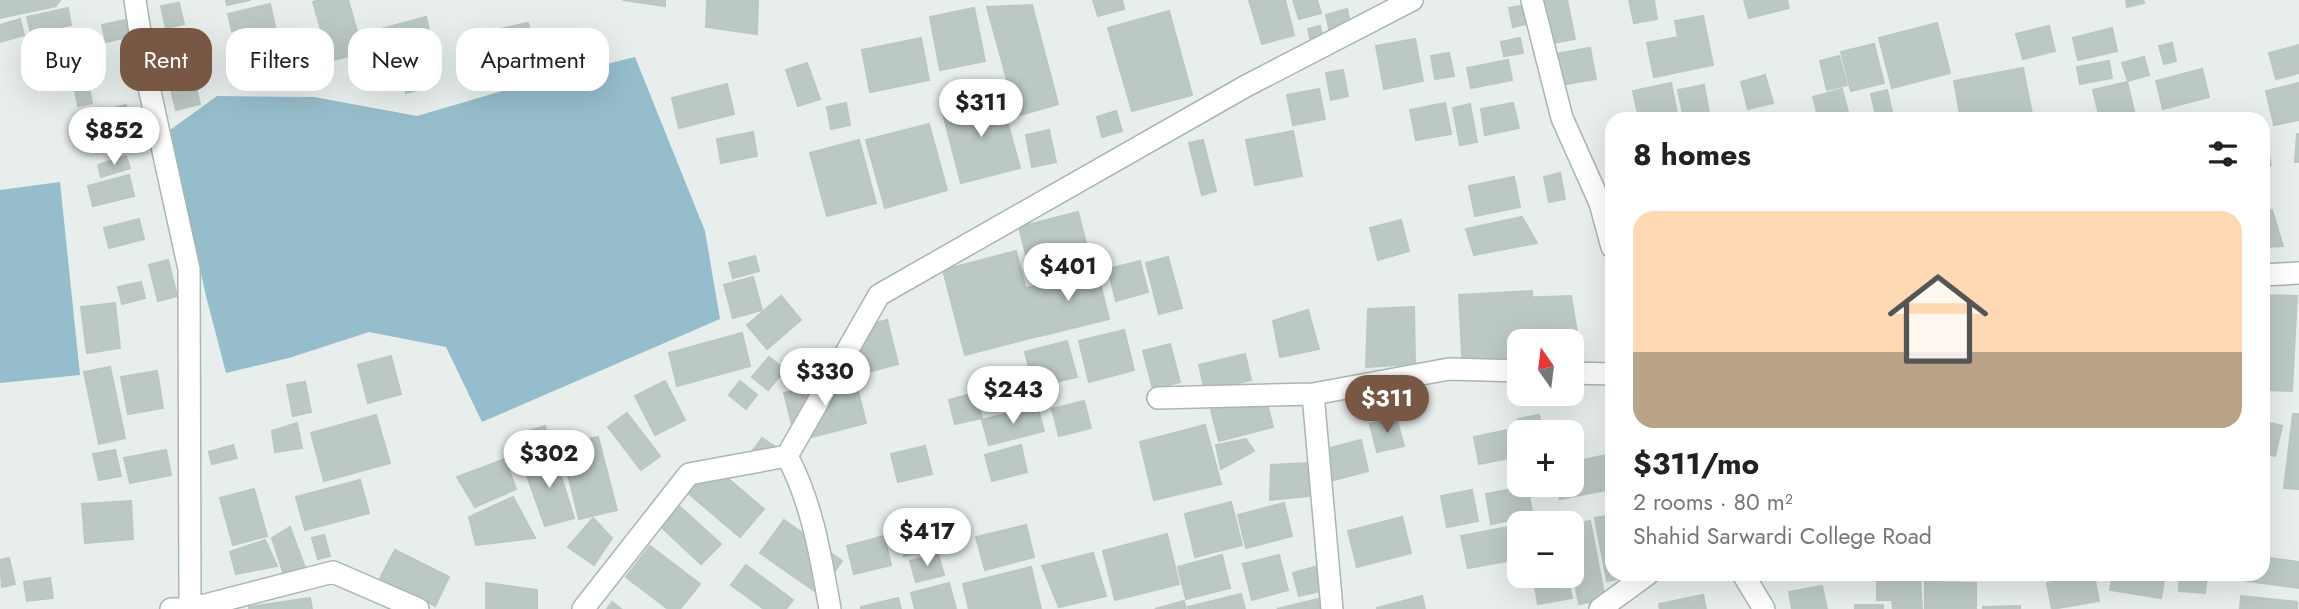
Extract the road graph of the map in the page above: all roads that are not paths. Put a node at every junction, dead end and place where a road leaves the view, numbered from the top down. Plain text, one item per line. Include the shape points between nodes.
1 (135, 0) edge
2 (1412, 0) edge
3 (1532, 0) edge
4 (1605, 221) edge
5 (2299, 273) edge
6 (2270, 275) edge
7 (1507, 371) edge
8 (1584, 373) edge
9 (1605, 374) edge
10 (1313, 394) junction
11 (1158, 398) dead end
12 (787, 456) junction
13 (1638, 581) edge
14 (1748, 581) edge
15 (171, 609) edge
16 (190, 609) edge
17 (418, 609) edge
18 (583, 609) edge
19 (830, 609) edge
20 (1332, 609) edge
21 (1600, 609) edge
22 (1764, 609) edge

1 - 16 street via 147,78 189,269
2 - 12 street via 1246,86 879,295
3 - 4 street via 1562,118
5 - 6 street
7 - 10 street via 1449,369
8 - 9 street
10 - 11 street
10 - 20 street
12 - 18 street via 689,474
12 - 19 street via 799,478
13 - 21 street
14 - 22 street
15 - 16 street
16 - 17 street via 333,572

